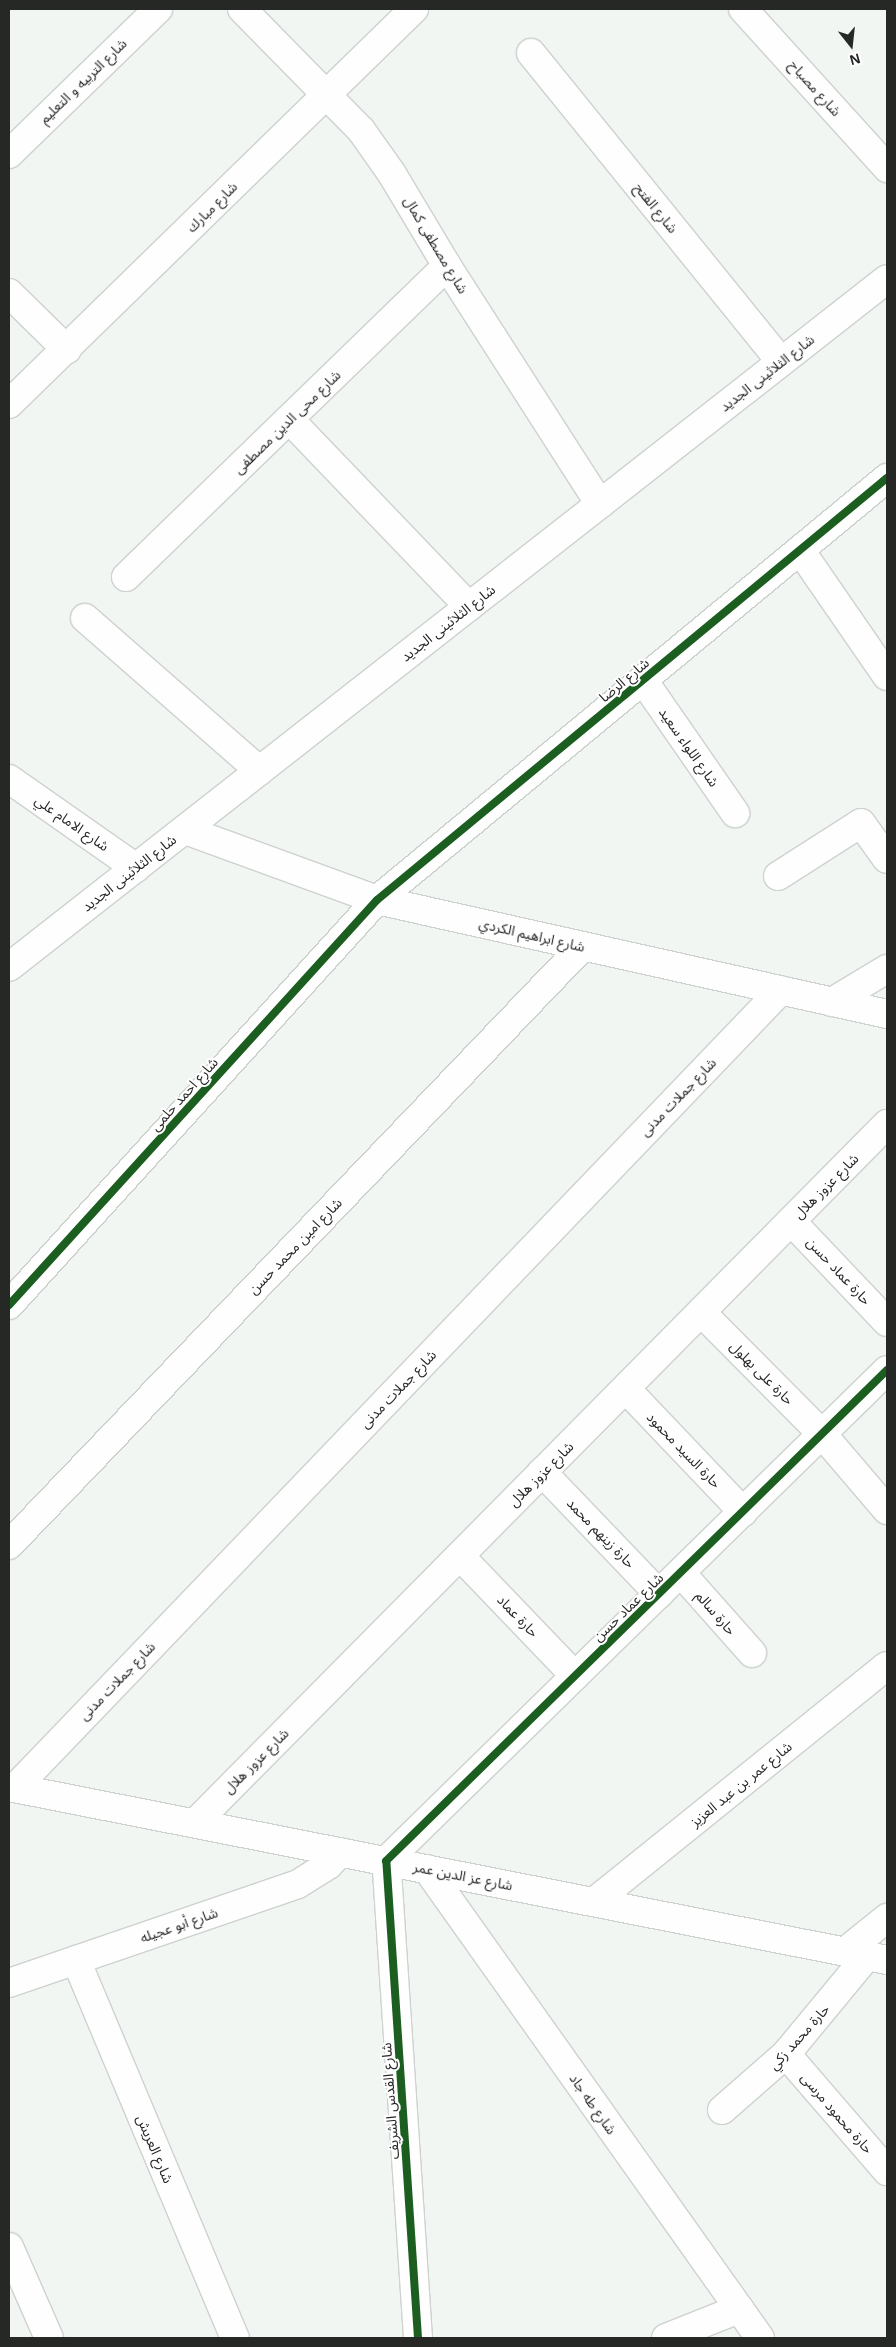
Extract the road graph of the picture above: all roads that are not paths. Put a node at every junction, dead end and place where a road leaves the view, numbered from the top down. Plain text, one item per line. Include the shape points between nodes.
1 (158, 9) edge
2 (242, 9) edge
3 (414, 9) edge
4 (743, 9) edge
5 (531, 53) dead end
6 (328, 93) junction
7 (9, 154) edge
8 (887, 168) edge
9 (447, 266) junction
10 (887, 279) edge
11 (9, 293) edge
12 (67, 350) junction
13 (781, 362) junction
14 (9, 404) edge
15 (289, 419) junction
16 (887, 478) edge
17 (600, 504) junction
18 (800, 550) junction
19 (126, 577) dead end
20 (469, 607) junction
21 (85, 618) dead end
22 (887, 676) edge
23 (643, 680) junction
24 (260, 771) junction
25 (9, 779) edge
26 (736, 813) dead end
27 (185, 830) junction
28 (887, 859) edge
29 (136, 868) junction
30 (778, 876) dead end
31 (377, 900) junction
32 (582, 947) junction
33 (9, 967) edge
34 (887, 969) edge
35 (781, 990) junction
36 (832, 1002) junction
37 (887, 1014) edge
38 (887, 1124) edge
39 (792, 1221) junction
40 (9, 1306) edge
41 (701, 1312) junction
42 (887, 1322) edge
43 (887, 1370) edge
44 (626, 1388) junction
45 (822, 1434) junction
46 (542, 1472) junction
47 (887, 1510) edge
48 (743, 1512) junction
49 (9, 1545) edge
50 (460, 1556) junction
51 (680, 1573) junction
52 (659, 1594) junction
53 (752, 1653) dead end
54 (887, 1666) edge
55 (576, 1676) junction
56 (12, 1787) edge
57 (195, 1823) junction
58 (341, 1852) junction
59 (386, 1861) junction
60 (427, 1869) junction
61 (594, 1902) junction
62 (887, 1918) edge
63 (867, 1956) edge
64 (76, 1960) junction
65 (9, 1983) edge
66 (786, 2054) junction
67 (722, 2110) dead end
68 (887, 2171) edge
69 (9, 2246) edge
70 (739, 2309) junction
71 (49, 2338) edge
72 (235, 2338) edge
73 (418, 2338) edge
74 (666, 2338) edge
75 (760, 2338) edge

1 - 7 street, شارع التربيه و التعليم
2 - 6 street, شارع مصطفى كمال
3 - 6 street, شارع مبارك
4 - 8 street, شارع مصباح
5 - 13 street, شارع الفتح
6 - 9 street, شارع مصطفى كمال via 361,130 392,174
6 - 12 street, شارع مبارك
9 - 15 street, شارع محى الدين مصطفى
9 - 17 street, شارع مصطفى كمال
10 - 13 street, شارع الثلاثينى الجديد
11 - 12 street
12 - 14 street, شارع مبارك
13 - 17 street, شارع الثلاثينى الجديد
15 - 19 street, شارع محى الدين مصطفى
15 - 20 street
16 - 18 street, شارع الرضا
17 - 20 street, شارع الثلاثينى الجديد
18 - 22 street
18 - 23 street, شارع الرضا
20 - 24 street, شارع الثلاثينى الجديد
21 - 24 street
23 - 26 street, شارع اللواء سعيد
23 - 31 street, شارع الرضا
24 - 27 street, شارع الثلاثينى الجديد
25 - 29 street, شارع الامام علي
27 - 29 street, شارع الثلاثينى الجديد
27 - 31 street, شارع ابراهيم الكردي
28 - 30 street via 861,823
29 - 33 street, شارع الثلاثينى الجديد
31 - 32 street, شارع ابراهيم الكردي
31 - 40 street, شارع احمد حلمى
32 - 35 street, شارع ابراهيم الكردي
32 - 49 street, شارع امين محمد حسن
34 - 36 street
35 - 36 street, شارع ابراهيم الكردي
35 - 56 street, شارع جملات مدنى
36 - 37 street, شارع ابراهيم الكردي
38 - 39 street, شارع عزوز هلال
39 - 41 street, شارع عزوز هلال
39 - 42 street, حارة عماد حسن
41 - 44 street, شارع عزوز هلال
41 - 45 street, حارة على بهلول
43 - 45 street, شارع عماد حسن
44 - 46 street, شارع عزوز هلال
44 - 48 street, حارة السيد محمود
45 - 47 street
45 - 48 street, شارع عماد حسن
46 - 50 street, شارع عزوز هلال
46 - 52 street, حارة زينهم محمد
48 - 51 street, شارع عماد حسن
50 - 55 street, حارة عماد
50 - 57 street, شارع عزوز هلال
51 - 52 street, شارع عماد حسن
51 - 53 street, حارة سالم
52 - 55 street, شارع عماد حسن
54 - 61 street, شارع عمر بن عبد العزيز
55 - 59 street, شارع عماد حسن
56 - 57 street, شارع عز الدين عمر
57 - 58 street, شارع عز الدين عمر
58 - 59 street, شارع عز الدين عمر
58 - 64 street, شارع أبو عجيله via 328,1865 298,1884
59 - 60 street, شارع عز الدين عمر
59 - 73 street, شارع القدس الشريف
60 - 61 street, شارع عز الدين عمر
60 - 70 street, شارع طه جاد
61 - 63 street, شارع عز الدين عمر
62 - 63 street, حارة محمد زكي
63 - 66 street, حارة محمد زكي
64 - 65 street, شارع أبو عجيله
64 - 72 street, شارع العريش
66 - 67 street, حارة محمد زكي
66 - 68 street, حارة محمود مرسى
69 - 71 street
70 - 74 street
70 - 75 street, شارع طه جاد

